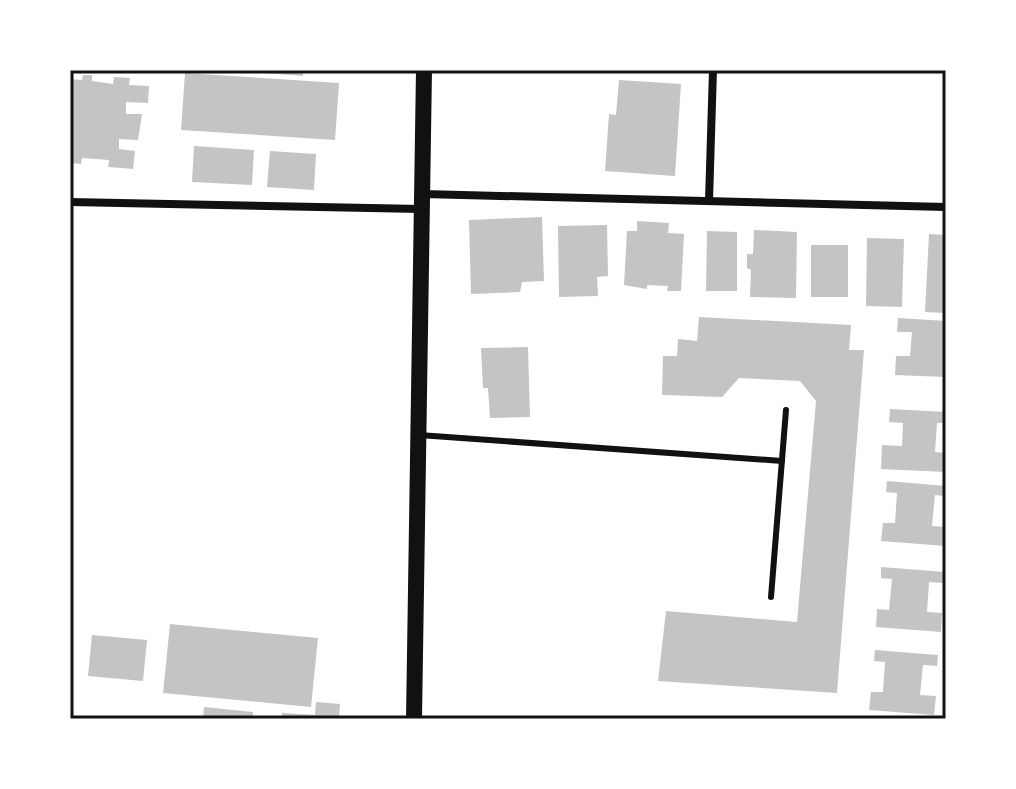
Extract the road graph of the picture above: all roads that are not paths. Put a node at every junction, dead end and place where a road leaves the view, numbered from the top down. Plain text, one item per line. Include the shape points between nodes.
1 (424, 70) edge
2 (713, 70) edge
3 (422, 201) junction
4 (709, 201) junction
5 (70, 202) edge
6 (946, 207) edge
7 (786, 410) dead end
8 (419, 435) junction
9 (782, 461) junction
10 (771, 597) dead end
11 (414, 719) edge

1 - 3 main road
2 - 4 street
3 - 4 street
3 - 5 street
3 - 8 main road
4 - 6 street
7 - 9 lane
8 - 9 lane
8 - 11 main road
9 - 10 lane

